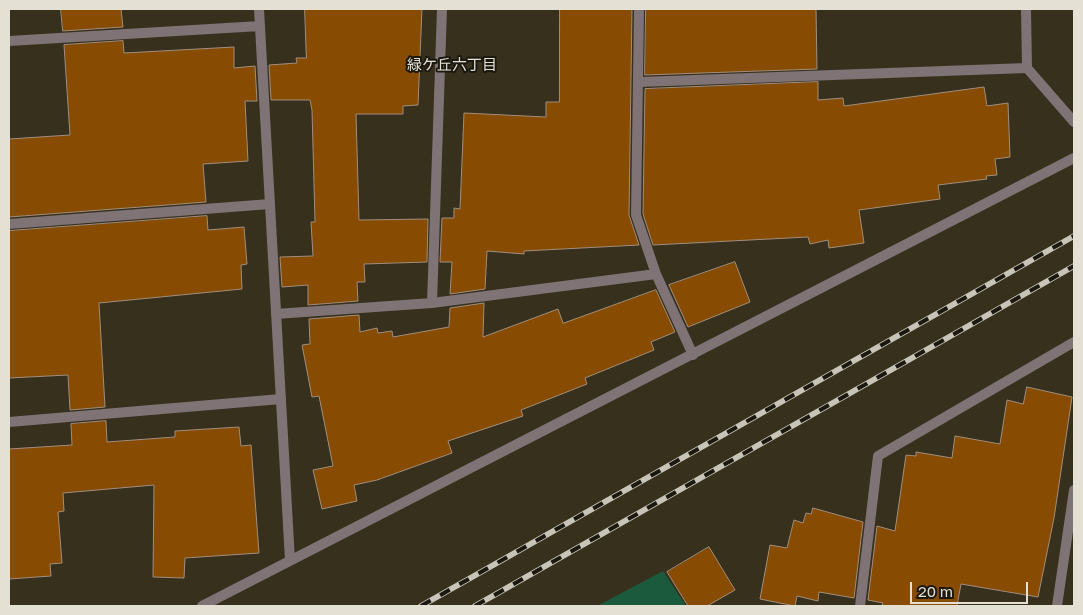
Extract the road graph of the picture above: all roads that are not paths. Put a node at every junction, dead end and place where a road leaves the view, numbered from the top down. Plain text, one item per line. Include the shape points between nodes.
1 (259, 9) edge
2 (442, 9) edge
3 (639, 9) edge
4 (1026, 9) edge
5 (260, 26) junction
6 (9, 41) edge
7 (1026, 68) junction
8 (639, 82) junction
9 (1074, 122) edge
10 (1074, 158) edge
11 (270, 204) junction
12 (9, 224) edge
13 (656, 274) junction
14 (432, 303) junction
15 (276, 314) junction
16 (1074, 342) edge
17 (693, 355) junction
18 (281, 399) junction
19 (9, 422) edge
20 (1074, 490) edge
21 (290, 561) junction
22 (202, 606) edge
23 (860, 606) edge
24 (1057, 606) edge

1 - 5 street
2 - 14 street
3 - 8 street
4 - 7 street
5 - 6 street
5 - 11 street
7 - 8 street
7 - 9 street
8 - 13 street via 636,215
10 - 17 street
11 - 12 street
11 - 15 street
13 - 14 street
13 - 17 street
14 - 15 street
15 - 18 street
16 - 23 street via 878,456
17 - 21 street
18 - 19 street
18 - 21 street
20 - 24 street
21 - 22 street

